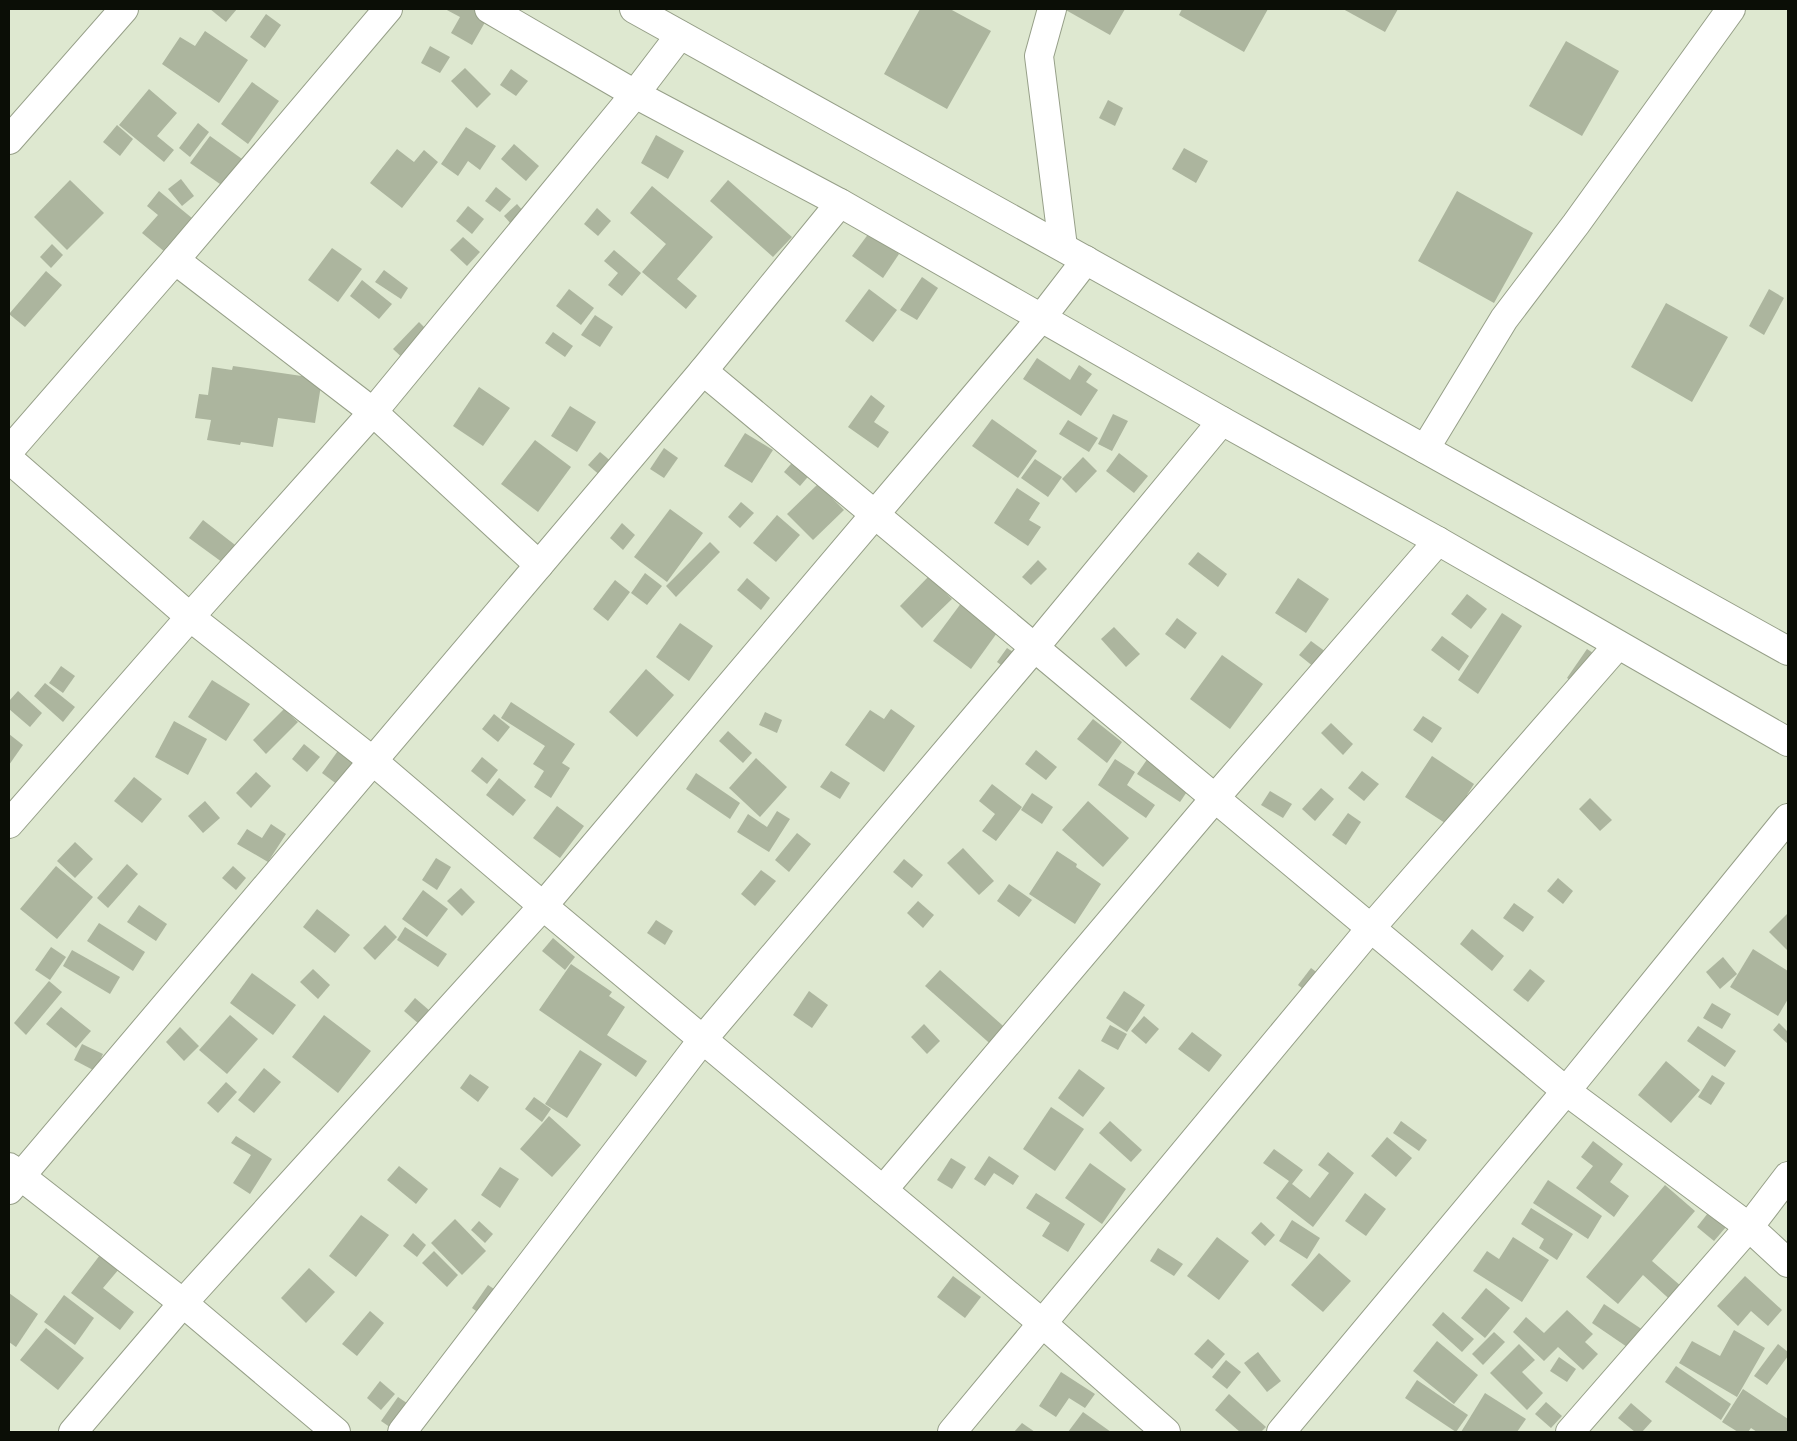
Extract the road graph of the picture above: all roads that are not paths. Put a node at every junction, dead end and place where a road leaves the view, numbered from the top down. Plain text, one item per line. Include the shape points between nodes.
1 (124, 9) edge
2 (388, 9) edge
3 (489, 9) edge
4 (634, 9) edge
5 (1052, 9) edge
6 (1731, 9) edge
7 (680, 35) junction
8 (635, 94) junction
9 (14, 123) edge
10 (840, 203) junction
11 (1063, 247) junction
12 (175, 260) junction
13 (1086, 260) junction
14 (1042, 317) junction
15 (703, 371) junction
16 (373, 412) junction
17 (1222, 421) junction
18 (1425, 449) junction
19 (9, 451) edge
20 (9, 459) edge
21 (874, 514) junction
22 (1438, 541) junction
23 (540, 565) junction
24 (190, 617) junction
25 (1618, 645) junction
26 (1035, 647) junction
27 (1788, 652) edge
28 (1788, 742) edge
29 (373, 762) junction
30 (1215, 798) junction
31 (1788, 818) edge
32 (9, 824) edge
33 (543, 906) junction
34 (1370, 929) junction
35 (703, 1040) junction
36 (1566, 1091) junction
37 (1788, 1176) edge
38 (12, 1178) edge
39 (883, 1190) junction
40 (1749, 1227) junction
41 (1788, 1264) edge
42 (183, 1303) junction
43 (1042, 1323) junction
44 (73, 1432) edge
45 (336, 1432) edge
46 (402, 1432) edge
47 (952, 1432) edge
48 (1166, 1432) edge
49 (1281, 1432) edge
50 (1570, 1432) edge

1 - 9 street
2 - 12 street
3 - 8 street
4 - 7 street
5 - 11 street via 1039,56
6 - 18 street via 1504,319
7 - 8 street
7 - 11 street
8 - 10 street
8 - 16 street
10 - 14 street
10 - 15 street
11 - 13 street
12 - 16 street
12 - 19 street
13 - 14 street
13 - 18 street
14 - 17 street
14 - 21 street
15 - 21 street
15 - 23 street
16 - 23 street
16 - 24 street
17 - 22 street
17 - 26 street
18 - 27 street
20 - 24 street
21 - 26 street
21 - 33 street
22 - 25 street
22 - 30 street
23 - 29 street
24 - 29 street
24 - 32 street
25 - 28 street
25 - 34 street
26 - 30 street
26 - 35 street
29 - 33 street
29 - 38 street
30 - 34 street
30 - 39 street
31 - 36 street
33 - 35 street
33 - 42 street
34 - 36 street
34 - 43 street
35 - 39 street
35 - 46 street
36 - 40 street
36 - 49 street
37 - 40 street
38 - 42 street
39 - 43 street
40 - 41 street
40 - 50 street
42 - 44 street
42 - 45 street
43 - 47 street
43 - 48 street

